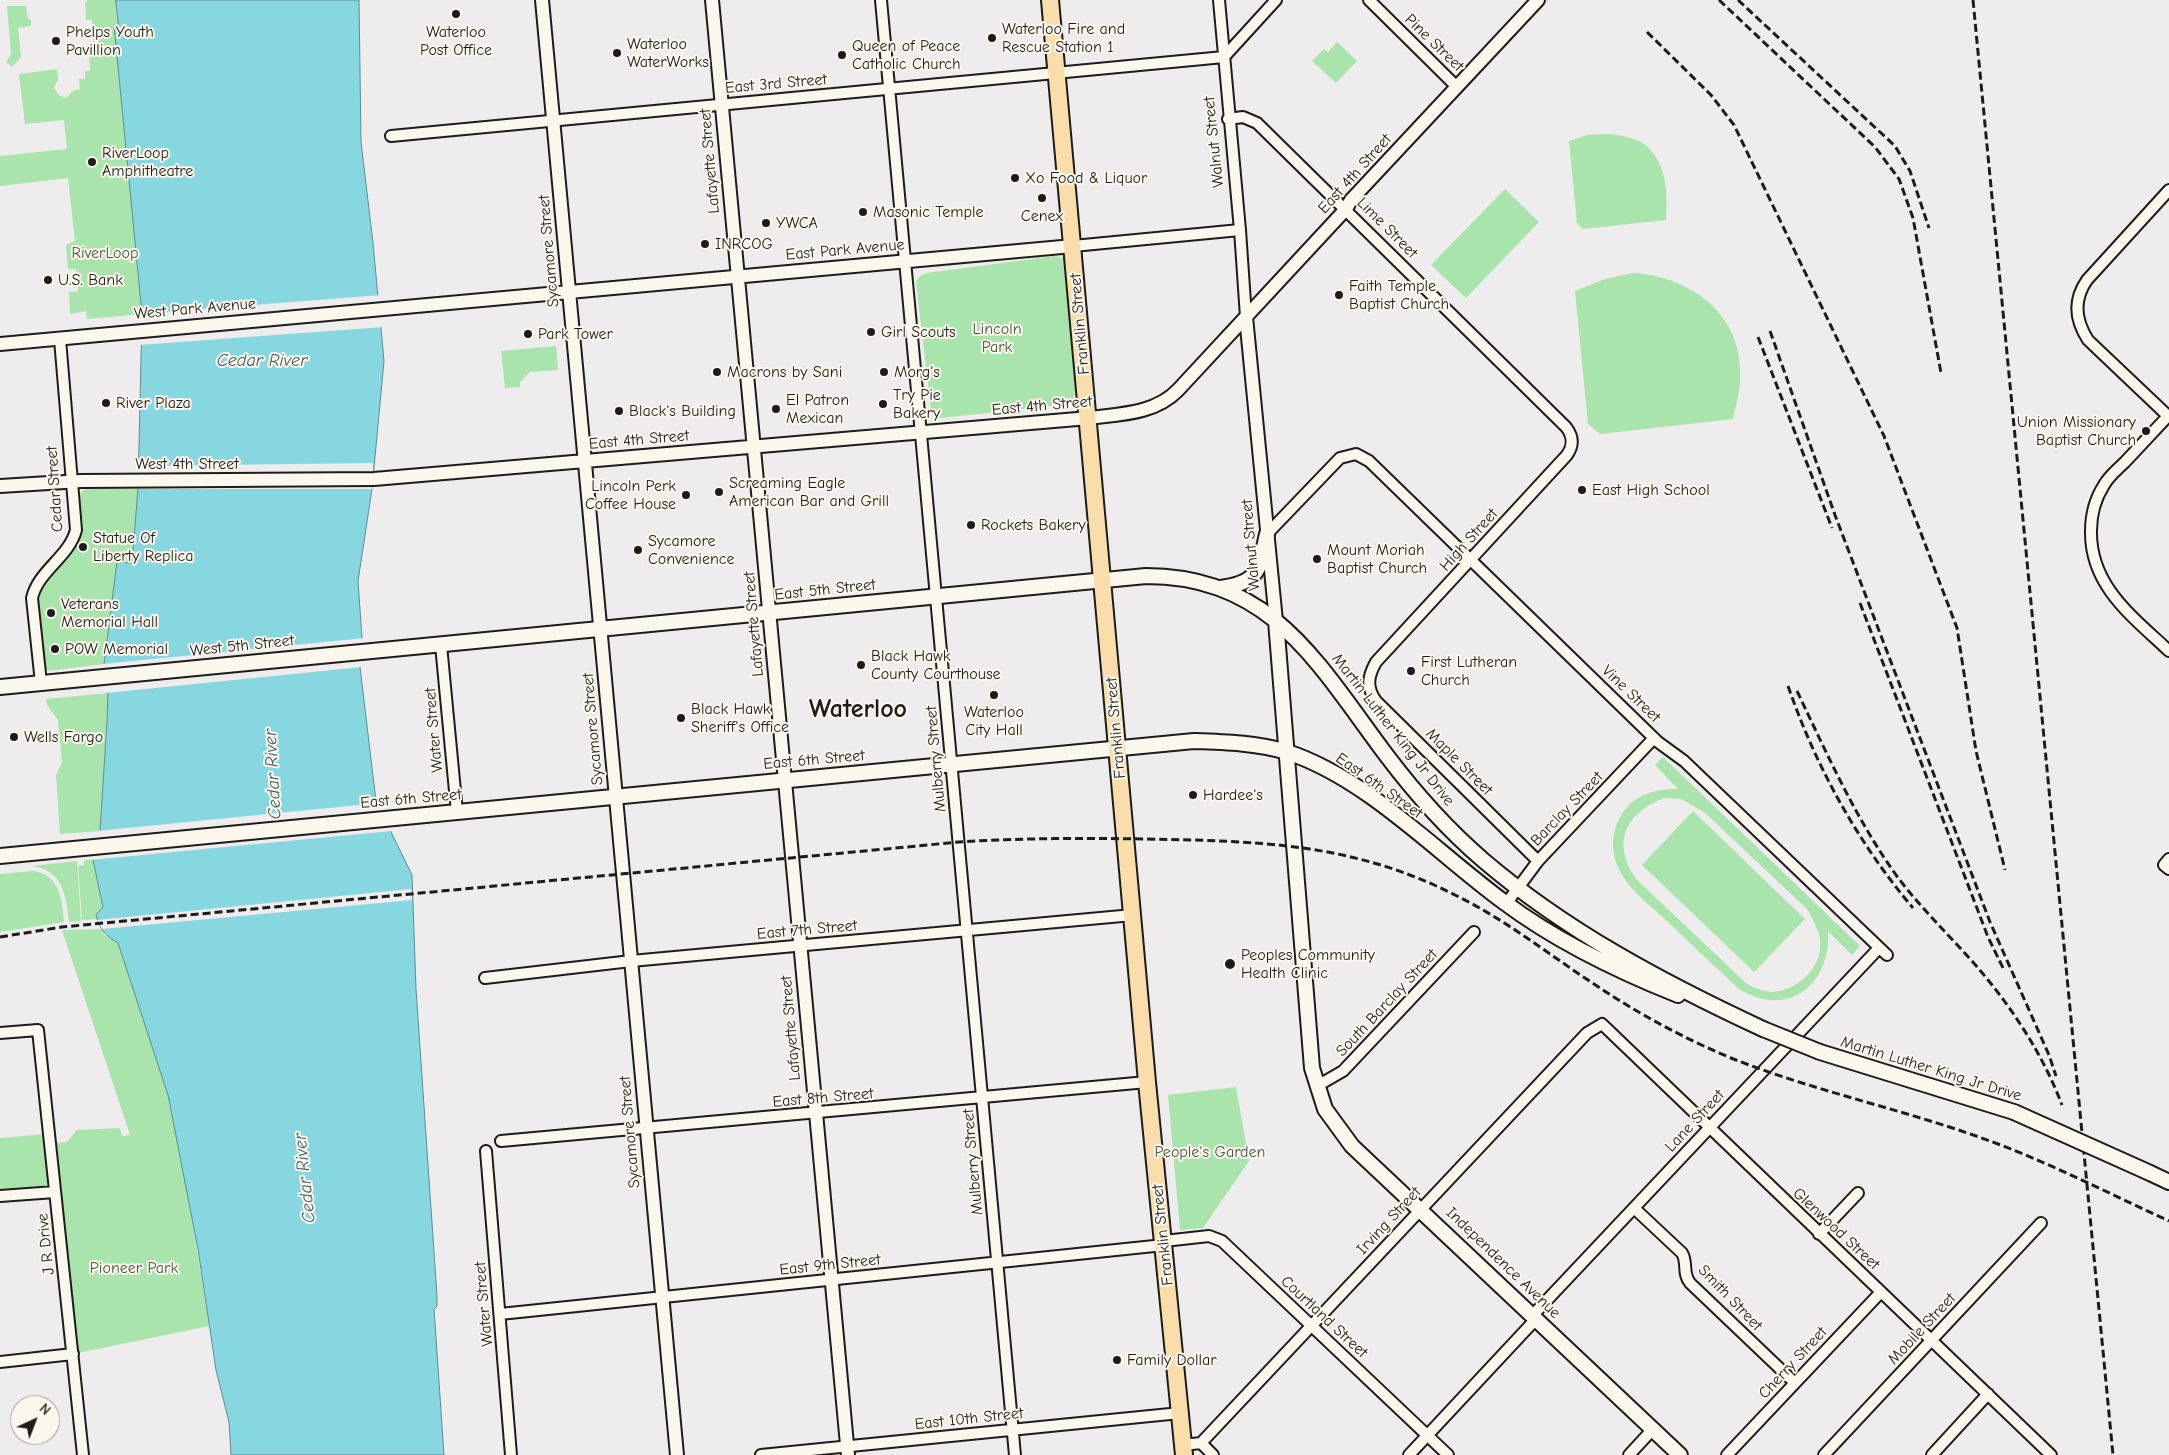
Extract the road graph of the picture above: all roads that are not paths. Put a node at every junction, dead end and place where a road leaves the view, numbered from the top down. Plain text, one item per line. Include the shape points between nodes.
1 (542, 0) edge
2 (712, 0) edge
3 (881, 0) edge
4 (1050, 0) edge
5 (1219, 0) edge
6 (1276, 0) edge
7 (1369, 0) edge
8 (1538, 0) edge
9 (1224, 56) junction
10 (1056, 72) junction
11 (1458, 87) junction
12 (889, 88) junction
13 (721, 104) junction
14 (1228, 118) junction
15 (553, 120) junction
16 (391, 136) dead end
17 (2169, 190) edge
18 (1346, 209) junction
19 (1240, 230) junction
20 (1073, 246) junction
21 (905, 261) junction
22 (737, 276) junction
23 (569, 292) junction
24 (393, 308) joint
25 (1246, 317) junction
26 (60, 339) junction
27 (0, 344) edge
28 (2169, 416) edge
29 (1089, 418) junction
30 (921, 433) junction
31 (1572, 444) joint
32 (753, 447) junction
33 (585, 461) junction
34 (374, 479) joint
35 (71, 481) junction
36 (0, 486) edge
37 (1267, 534) junction
38 (1470, 561) junction
39 (1102, 580) junction
40 (1220, 588) junction
41 (936, 597) junction
42 (769, 613) junction
43 (1276, 621) junction
44 (600, 629) junction
45 (441, 645) junction
46 (2167, 645) edge
47 (367, 651) joint
48 (1368, 680) joint
49 (41, 683) junction
50 (0, 687) edge
51 (1654, 738) junction
52 (1118, 749) junction
53 (1287, 752) junction
54 (952, 765) junction
55 (784, 781) junction
56 (616, 797) junction
57 (457, 812) junction
58 (0, 856) edge
59 (1538, 861) junction
60 (1516, 888) junction
61 (1506, 904) junction
62 (1133, 916) junction
63 (967, 931) junction
64 (1474, 932) dead end
65 (800, 946) junction
66 (1883, 952) joint
67 (631, 961) junction
68 (485, 978) dead end
69 (1737, 1016) junction
70 (1602, 1024) joint
71 (0, 1033) edge
72 (1147, 1082) junction
73 (1317, 1086) junction
74 (982, 1098) junction
75 (816, 1113) junction
76 (646, 1128) junction
77 (1709, 1128) junction
78 (501, 1141) dead end
79 (486, 1151) dead end
80 (2169, 1182) edge
81 (55, 1192) junction
82 (1858, 1193) dead end
83 (0, 1196) edge
84 (1634, 1208) junction
85 (1421, 1209) junction
86 (2041, 1223) dead end
87 (1820, 1234) junction
88 (1164, 1243) junction
89 (997, 1262) junction
90 (831, 1280) junction
91 (1881, 1292) junction
92 (662, 1297) junction
93 (500, 1314) junction
94 (1534, 1317) junction
95 (1311, 1326) junction
96 (1932, 1340) junction
97 (73, 1354) junction
98 (0, 1362) edge
99 (1795, 1383) junction
100 (1988, 1394) junction
101 (1180, 1413) junction
102 (1653, 1429) junction
103 (1013, 1430) junction
104 (1427, 1435) junction
105 (1201, 1443) junction
106 (1184, 1450) edge
107 (847, 1451) edge
108 (84, 1455) edge
109 (511, 1455) edge
110 (677, 1455) edge
111 (761, 1455) edge
112 (1015, 1455) edge
113 (1213, 1455) edge
114 (1409, 1455) edge
115 (1448, 1455) edge
116 (1629, 1455) edge
117 (1680, 1455) edge
118 (1727, 1455) edge
119 (1824, 1455) edge
120 (1932, 1455) edge
121 (2051, 1455) edge

1 - 15 street, Sycamore Street
2 - 13 street, Lafayette Street
3 - 12 street, Mulberry Street
4 - 10 main road, Franklin Street
5 - 9 street, Walnut Street
6 - 9 street
7 - 11 street, Pine Street
8 - 11 street, East 4th Street
9 - 10 street, East 3rd Street
9 - 14 street, Walnut Street
10 - 12 street, East 3rd Street
10 - 20 main road, Franklin Street
11 - 18 street, East 4th Street
12 - 13 street, East 3rd Street
12 - 21 street, Mulberry Street
13 - 15 street, East 3rd Street
13 - 22 street, Lafayette Street
14 - 18 street, Lime Street via 1243,117 1257,123
14 - 19 street, Walnut Street
15 - 16 street, East 3rd Street
15 - 23 street, Sycamore Street
17 - 28 street via 2087,280 2079,294 2077,310 2080,326 2088,340
18 - 25 street, East 4th Street
18 - 31 street, Lime Street via 1566,427
19 - 20 street, East Park Avenue
19 - 25 street, Walnut Street
20 - 21 street, East Park Avenue
20 - 29 main road, Franklin Street
21 - 22 street, East Park Avenue
21 - 30 street, Mulberry Street
22 - 23 street, East Park Avenue
22 - 32 street, Lafayette Street
23 - 24 street, East Park Avenue
23 - 33 street, Sycamore Street
24 - 26 street, West Park Avenue
25 - 29 street, East 4th Street via 1166,402 1147,409
25 - 37 street, Walnut Street
26 - 27 street, West Park Avenue
26 - 35 street, Cedar Street
28 - 46 street via 2105,484 2091,518 2094,558 2101,579 2112,596
29 - 30 street, East 4th Street
29 - 39 main road, Franklin Street
30 - 32 street, East 4th Street
30 - 41 street, Mulberry Street
31 - 38 street, High Street via 1567,455
32 - 33 street, East 4th Street
32 - 42 street, Lafayette Street
33 - 34 street, East 4th Street
33 - 44 street, Sycamore Street
34 - 35 street, West 4th Street
35 - 36 street, West 4th Street
35 - 49 street, Cedar Street via 74,537 34,587 32,598
37 - 38 street, Vine Street via 1340,458 1356,454 1369,461
37 - 40 main road via 1256,574 1237,586
37 - 43 street, Walnut Street
38 - 48 street, High Street via 1376,662
38 - 51 street, Vine Street
39 - 40 main road, East 5th Street via 1164,576
39 - 41 main road, East 5th Street
39 - 52 main road, Franklin Street
40 - 43 main road, East 5th Street via 1243,598
41 - 42 main road, East 5th Street
41 - 54 street, Mulberry Street
42 - 44 main road, East 5th Street
42 - 55 street, Lafayette Street
43 - 53 main road, Walnut Street
43 - 60 main road, Martin Luther King Jr Drive via 1319,664 1430,808
44 - 45 main road, East 5th Street
44 - 56 street, Sycamore Street
45 - 47 main road, East 5th Street
45 - 57 street, Water Street
47 - 49 main road, West 5th Street
48 - 59 street, Maple Street via 1376,701
49 - 50 main road, West 5th Street
51 - 59 street, Barclay Street
51 - 66 street, Vine Street via 1684,761
52 - 53 main road, East 6th Street via 1194,741 1244,744
52 - 54 main road, East 6th Street
52 - 62 main road, Franklin Street
53 - 61 main road, East 6th Street via 1359,789
53 - 73 main road, Walnut Street via 1312,1068
54 - 55 main road, East 6th Street
54 - 63 street, Mulberry Street
55 - 56 main road, East 6th Street
55 - 65 street, Lafayette Street
56 - 57 main road, East 6th Street
56 - 67 street, Sycamore Street
57 - 58 main road, East 6th Street
59 - 60 street, Barclay Street
60 - 61 street, Barclay Street
60 - 69 main road, Martin Luther King Jr Drive via 1594,940
61 - 69 main road, Martin Luther King Jr Drive via 1561,939 1601,959 1675,994
62 - 63 street, East 7th Street
62 - 72 main road, Franklin Street
63 - 65 street, East 7th Street
63 - 74 street, Mulberry Street
64 - 73 street, South Barclay Street via 1343,1071
65 - 67 street, East 7th Street
65 - 75 street, Lafayette Street
66 - 77 street, Lane Street
67 - 68 street, East 7th Street
67 - 76 street, Sycamore Street
69 - 80 main road, Martin Luther King Jr Drive, bridge via 1820,1052 2014,1112
70 - 77 street, Glenwood Street
70 - 85 street, Irving Street via 1587,1033
71 - 81 street, J R Drive via 38,1030
72 - 74 street, East 8th Street
72 - 88 main road, Franklin Street
73 - 85 main road, Independence Avenue via 1325,1109 1352,1146
74 - 75 street, East 8th Street
74 - 89 street, Mulberry Street
75 - 76 street, East 8th Street
75 - 90 street, Lafayette Street
76 - 78 street, East 8th Street
76 - 92 street, Sycamore Street
77 - 84 street, Lane Street
77 - 87 street, Glenwood Street
79 - 93 street, Water Street
81 - 83 street
81 - 97 street, J R Drive
82 - 87 street
84 - 94 street, Lane Street
84 - 99 street, Smith Street via 1682,1253 1685,1277 1690,1283
85 - 94 main road, Independence Avenue
85 - 95 street, Irving Street
86 - 96 street, Mobile Street
87 - 91 street, Glenwood Street
88 - 89 street, East 9th Street
88 - 95 street, Courtland Street via 1216,1237
88 - 101 main road, Franklin Street
89 - 90 street, East 9th Street
89 - 103 street, Mulberry Street
90 - 92 street, East 9th Street
90 - 107 street, Lafayette Street
91 - 96 street, Glenwood Street
91 - 99 street, Cherry Street
92 - 93 street, East 9th Street
92 - 110 street, Sycamore Street
93 - 109 street, Water Street
94 - 102 main road, Independence Avenue
94 - 104 street, Lane Street
95 - 104 street, Courtland Street
95 - 105 street, Irving Street
96 - 100 street, Glenwood Street
96 - 119 street, Mobile Street
97 - 98 street
97 - 108 street, J R Drive
99 - 118 street, Cherry Street
100 - 120 street
100 - 121 street, Glenwood Street
101 - 103 street, East 10th Street
101 - 106 main road, Franklin Street
102 - 116 street
102 - 117 main road, Independence Avenue
103 - 107 street, East 10th Street
103 - 112 street, Mulberry Street
104 - 114 street, Lane Street
104 - 115 street, Courtland Street
105 - 106 street
105 - 113 street
107 - 111 street, East 10th Street

